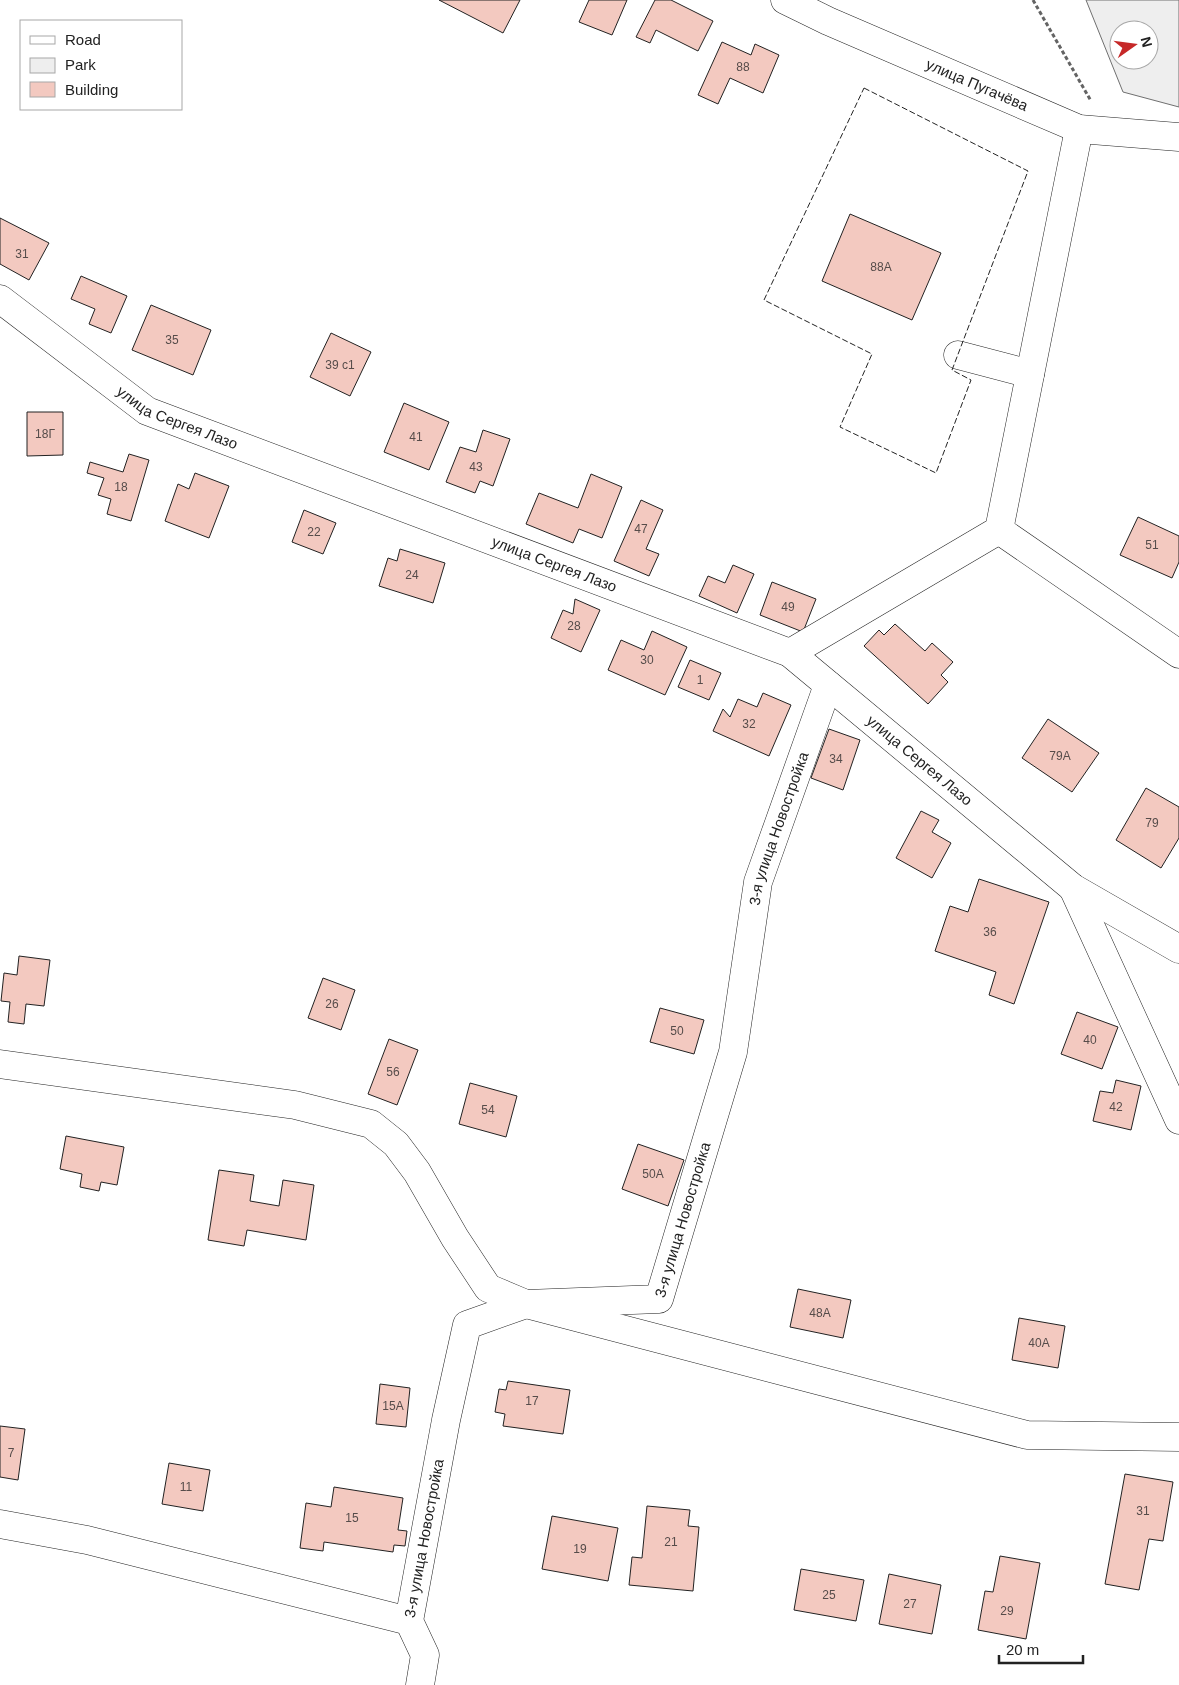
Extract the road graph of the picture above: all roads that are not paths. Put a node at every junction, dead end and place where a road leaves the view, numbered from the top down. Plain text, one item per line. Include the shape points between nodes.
1 (784, 0) edge
2 (1079, 129) junction
3 (1179, 137) edge
4 (0, 299) edge
5 (958, 355) dead end
6 (1030, 374) junction
7 (999, 530) junction
8 (790, 653) junction
9 (1179, 654) edge
10 (828, 685) junction
11 (1073, 888) junction
12 (1179, 949) edge
13 (0, 1064) edge
14 (1179, 1120) edge
15 (526, 1304) junction
16 (1179, 1436) edge
17 (0, 1524) edge
18 (408, 1621) junction
19 (420, 1685) edge

1 - 2 street, улица Пугачёва
2 - 3 street, улица Пугачёва
2 - 6 street
4 - 8 street, улица Сергея Лазо via 147,411
5 - 6 street
6 - 7 street
7 - 8 street
7 - 9 street
8 - 10 street, улица Сергея Лазо
10 - 11 street, улица Сергея Лазо
10 - 15 street, 3-я улица Новостройка via 758,882 733,1052 659,1299
11 - 12 street, улица Сергея Лазо
11 - 14 street, улица Сергея Лазо
13 - 15 street via 295,1105 371,1124 396,1144 418,1172 488,1288
15 - 16 street via 1027,1435
15 - 18 street, 3-я улица Новостройка via 467,1325
17 - 18 street via 87,1540
18 - 19 street, 3-я улица Новостройка via 425,1655

